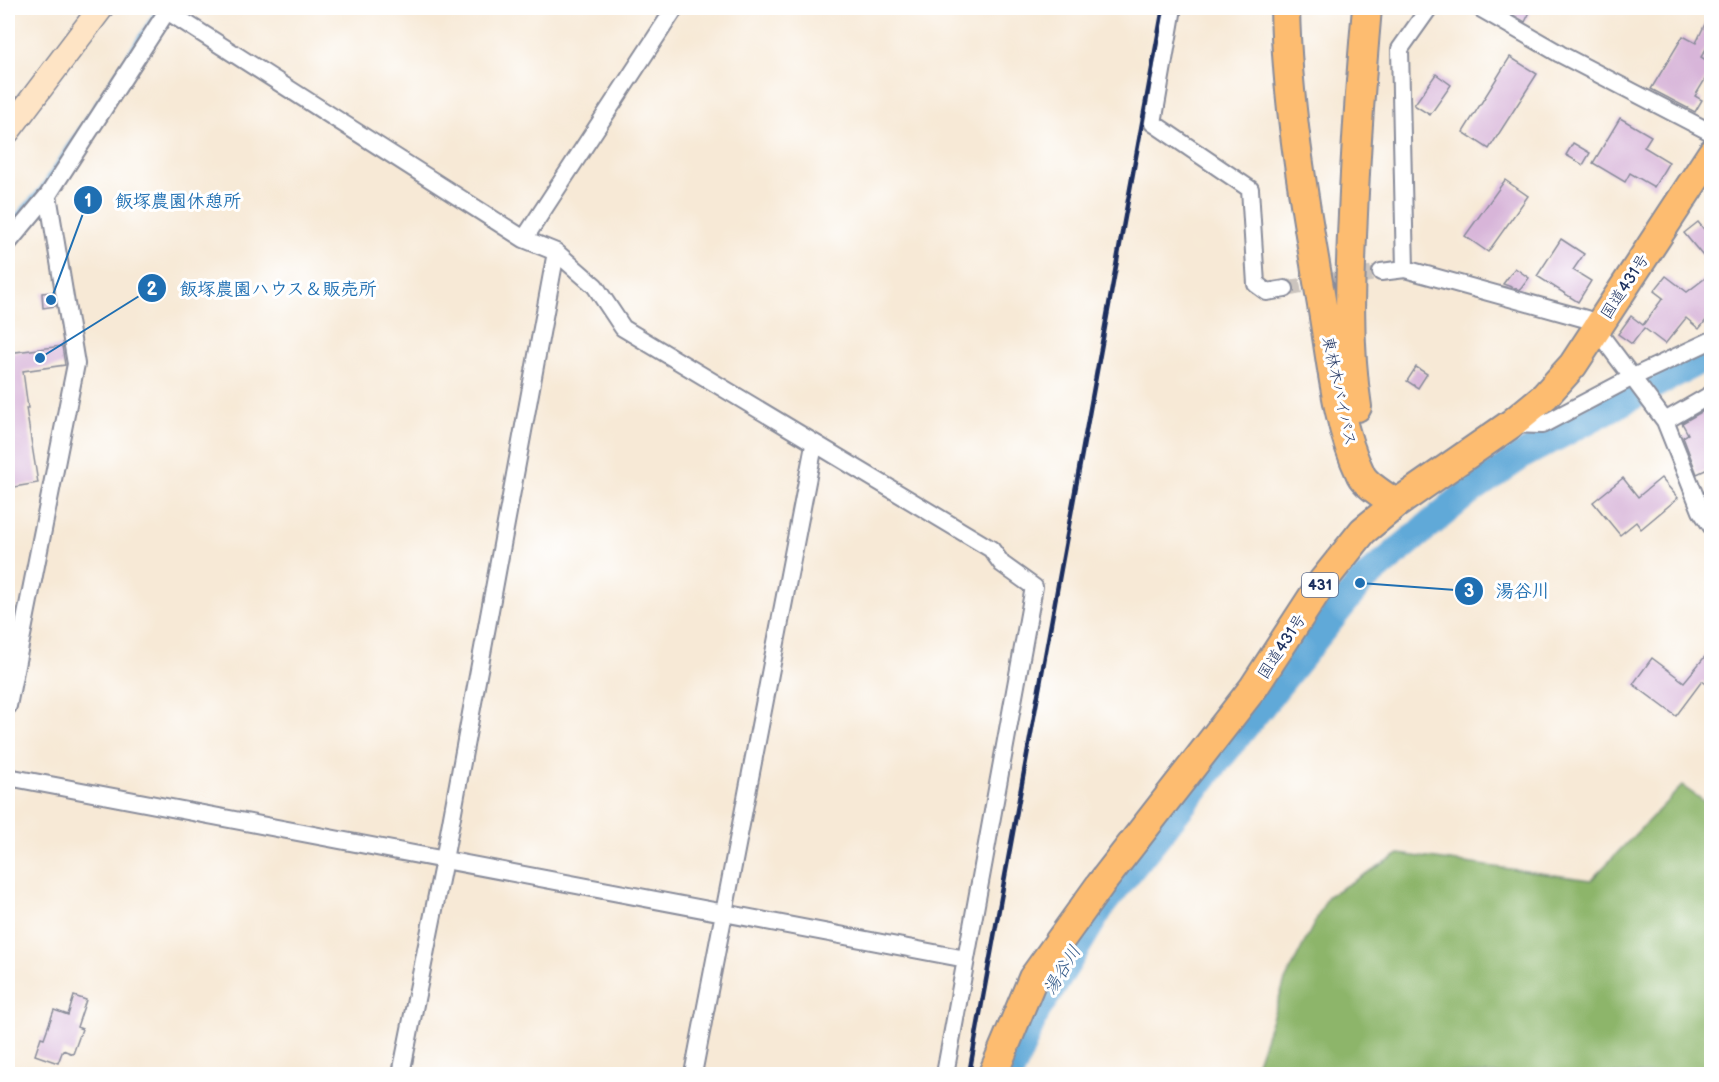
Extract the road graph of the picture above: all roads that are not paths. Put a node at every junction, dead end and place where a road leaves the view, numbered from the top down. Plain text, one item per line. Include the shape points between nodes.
1 (101, 8) edge
2 (675, 8) edge
3 (1173, 8) edge
4 (1285, 8) edge
5 (1367, 8) edge
6 (1429, 8) edge
7 (1480, 8) edge
8 (8, 131) edge
9 (1712, 133) edge
10 (1712, 153) edge
11 (48, 195) junction
12 (524, 239) junction
13 (8, 243) edge
14 (556, 252) junction
15 (1405, 269) junction
16 (1381, 272) tunnel mouth
17 (1285, 289) tunnel mouth
18 (1596, 329) junction
19 (1712, 340) edge
20 (1633, 377) junction
21 (1712, 394) edge
22 (1665, 421) junction
23 (1511, 424) junction
24 (814, 445) junction
25 (1396, 504) junction
26 (1712, 527) edge
27 (8, 706) edge
28 (8, 777) edge
29 (444, 860) junction
30 (723, 913) junction
31 (966, 959) junction
32 (400, 1074) edge
33 (693, 1074) edge
34 (945, 1074) edge
35 (993, 1074) edge

1 - 8 main road
2 - 12 street
3 - 17 street via 1153,123 1250,189 1256,284 1266,292
4 - 25 highway, 東林木バイパス via 1291,98 1337,396 1362,478
5 - 25 highway, 東林木バイパス via 1352,237 1351,344 1360,429
6 - 15 street via 1400,49
7 - 9 street
10 - 18 highway, 国道431号 / 431
11 - 12 street via 167,11
11 - 13 street
11 - 27 street via 76,364
12 - 14 street
14 - 24 street via 595,286 622,328
14 - 29 street
15 - 16 street
15 - 18 street via 1586,319
18 - 20 street
18 - 23 highway, 国道431号 / 431 via 1573,365 1545,396
19 - 20 street
20 - 22 street
20 - 23 street via 1542,425
21 - 22 street
22 - 26 street via 1701,511
23 - 25 highway, 国道431号 / 431
24 - 30 street
24 - 31 street via 991,549 1002,564 1034,587
25 - 35 highway, 国道431号 / 431 via 1363,531 1323,581 1254,687 1033,978
28 - 29 street
29 - 30 street
29 - 32 street
30 - 31 street
30 - 33 street
31 - 34 street

